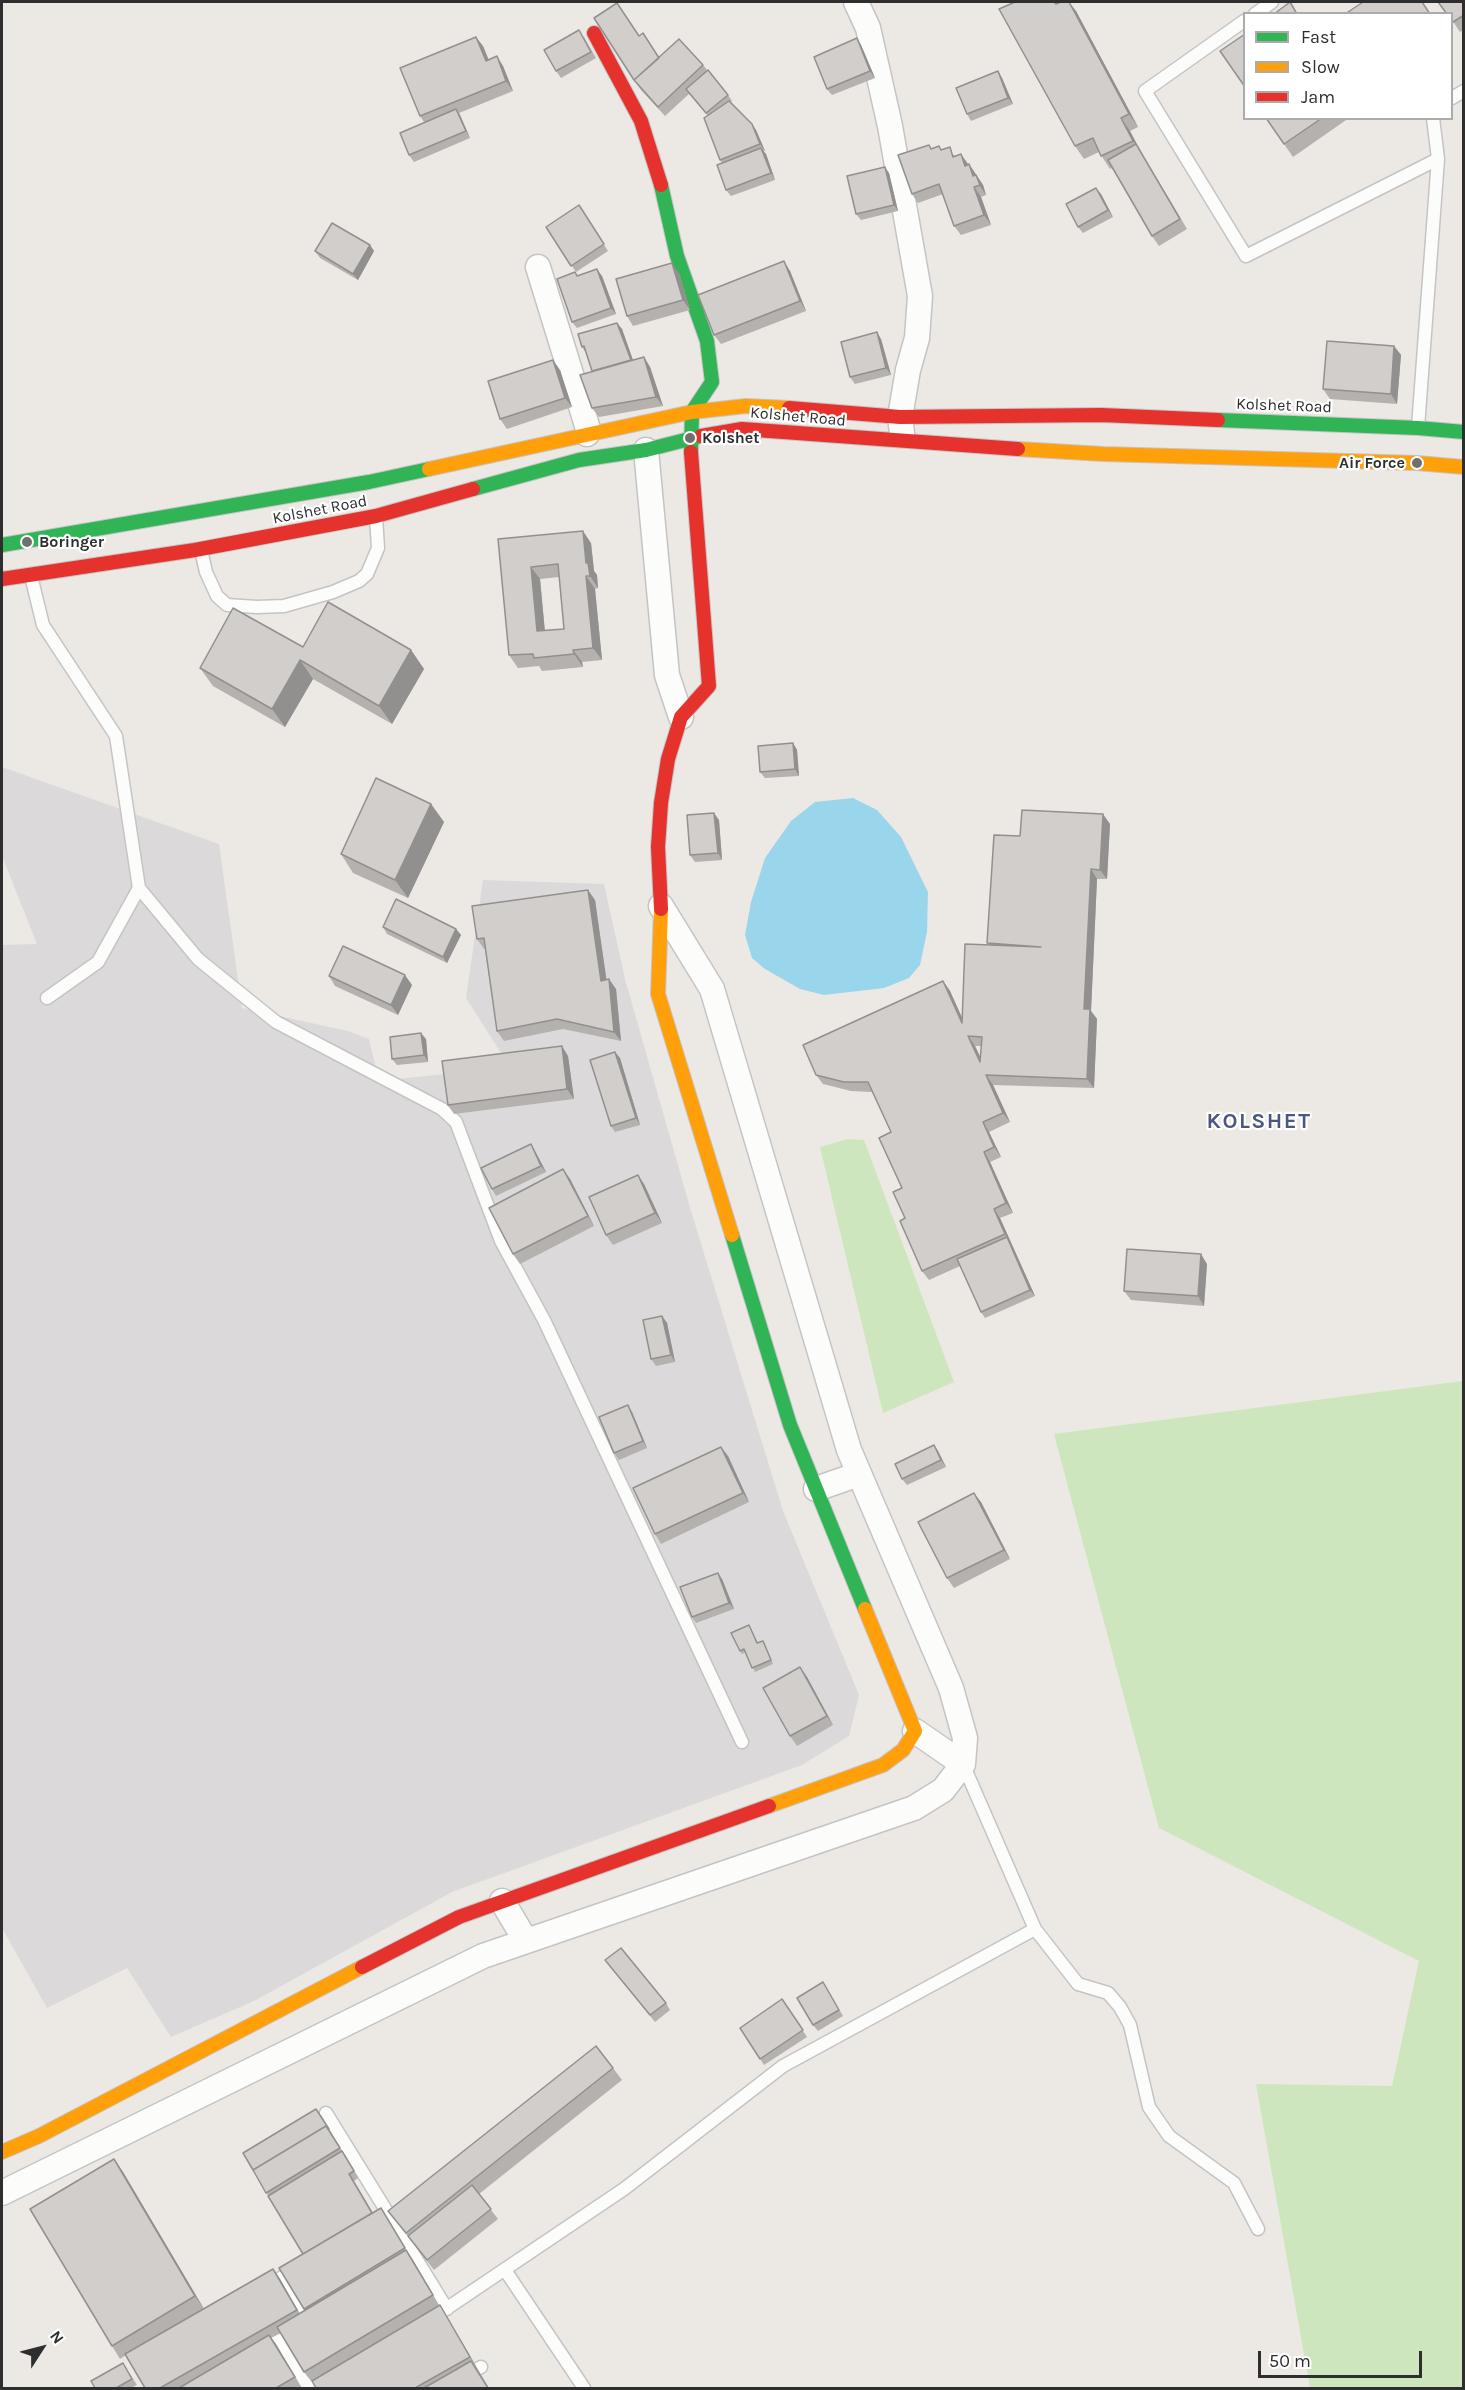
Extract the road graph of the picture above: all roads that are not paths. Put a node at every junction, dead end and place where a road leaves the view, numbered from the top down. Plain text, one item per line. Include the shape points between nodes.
1 (856, 2) edge
2 (1272, 2) edge
3 (1258, 12) edge
4 (1243, 22) edge
5 (594, 33) edge
6 (1433, 120) edge
7 (1438, 159) junction
8 (538, 267) dead end
9 (692, 412) junction
10 (900, 417) junction
11 (1418, 428) junction
12 (1464, 432) edge
13 (586, 434) junction
14 (690, 438) junction
15 (902, 442) junction
16 (646, 450) junction
17 (1417, 463) junction
18 (1464, 467) edge
19 (369, 482) junction
20 (376, 516) junction
21 (2, 545) edge
22 (201, 549) junction
23 (29, 558) junction
24 (2, 579) edge
25 (681, 717) junction
26 (138, 888) junction
27 (661, 906) junction
28 (47, 998) dead end
29 (859, 1474) junction
30 (816, 1489) junction
31 (915, 1731) junction
32 (742, 1742) dead end
33 (963, 1764) junction
34 (502, 1902) junction
35 (1035, 1929) junction
36 (525, 1941) junction
37 (326, 2113) dead end
38 (39, 2136) junction
39 (2, 2152) edge
40 (50, 2170) junction
41 (2, 2193) edge
42 (1258, 2229) dead end
43 (506, 2270) junction
44 (282, 2277) edge
45 (447, 2309) junction
46 (418, 2326) edge
47 (298, 2327) junction
48 (249, 2355) edge
49 (481, 2367) dead end
50 (340, 2372) edge
51 (310, 2388) edge
52 (443, 2388) edge
53 (584, 2388) edge

1 - 10 street via 868,28 890,126 920,296 917,338
2 - 3 lane
4 - 7 lane via 1145,91 1246,256
5 - 9 street via 641,121 659,175 677,256 707,341 712,382
6 - 7 lane
7 - 11 lane
8 - 13 street via 588,429
9 - 10 street, Kolshet Road via 746,406
9 - 13 street, Kolshet Road
9 - 14 street
10 - 11 street, Kolshet Road via 1101,415
10 - 15 street
11 - 12 street, Kolshet Road
11 - 17 street
13 - 19 street, Kolshet Road
14 - 15 street, Kolshet Road via 742,429
14 - 16 street, Kolshet Road
14 - 25 street via 710,686
15 - 17 street, Kolshet Road via 1102,454
16 - 20 street, Kolshet Road via 579,460
16 - 25 street via 667,675
17 - 18 street, Kolshet Road
19 - 20 street
19 - 23 street, Kolshet Road
20 - 22 street, Kolshet Road
20 - 22 lane via 378,548 367,574 352,585 302,602 257,607 227,605 217,596
21 - 23 street, Kolshet Road
22 - 23 street, Kolshet Road
23 - 24 street, Kolshet Road
23 - 26 lane via 43,624 116,736
25 - 27 street via 668,759 661,803
26 - 28 lane via 98,962
26 - 32 lane via 198,959 276,1022 442,1109 456,1122 501,1241 544,1320
27 - 29 street via 712,989
27 - 30 street via 658,994 790,1425
29 - 30 street
29 - 33 street via 951,1688 965,1738
30 - 31 street
31 - 33 street
31 - 34 street via 903,1750 883,1765
33 - 35 lane
33 - 36 street via 943,1790 914,1808
34 - 36 street
34 - 38 street via 459,1917
35 - 42 lane via 1078,1984 1108,1993 1120,2007 1130,2025 1149,2107 1169,2136 1234,2183
35 - 43 lane via 783,2066 624,2189
36 - 40 street via 483,1956
37 - 45 lane via 410,2260
38 - 39 street
38 - 40 street
40 - 41 street
43 - 45 lane
43 - 53 lane
44 - 47 lane
45 - 46 lane
47 - 48 lane
47 - 51 lane
49 - 52 lane
50 - 51 lane

